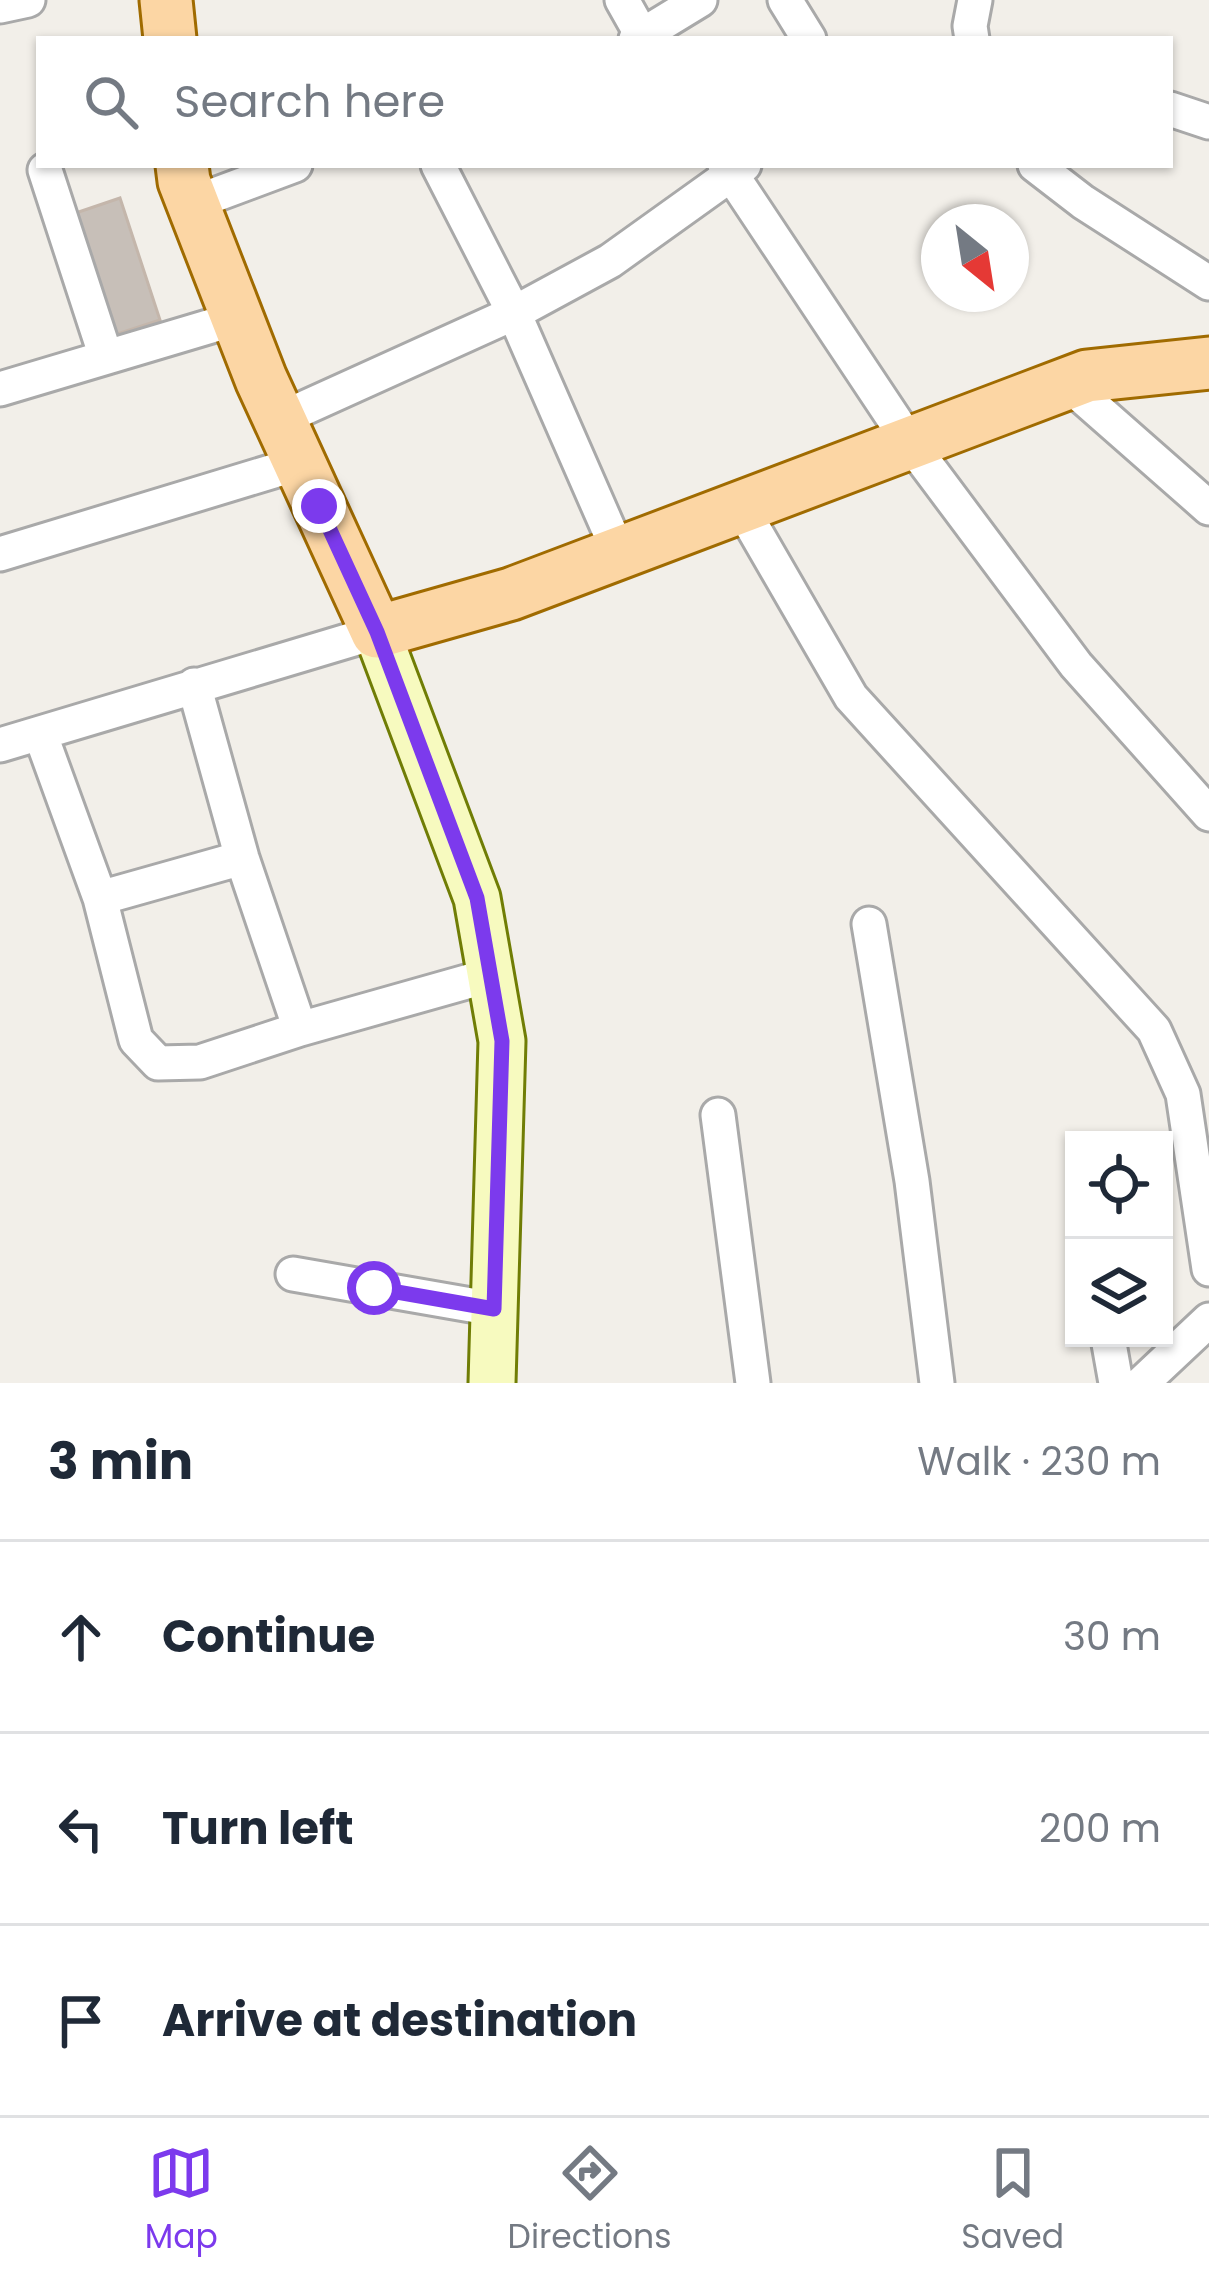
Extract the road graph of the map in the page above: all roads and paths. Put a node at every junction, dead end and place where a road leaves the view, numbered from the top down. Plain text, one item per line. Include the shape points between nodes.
1 (28, 0) edge
2 (166, 0) edge
3 (622, 0) edge
4 (700, 0) edge
5 (785, 0) edge
6 (0, 6) edge
7 (170, 36) edge
8 (640, 36) edge
9 (644, 36) edge
10 (807, 36) edge
11 (1173, 110) edge
12 (1209, 122) edge
13 (278, 168) edge
14 (440, 168) edge
15 (733, 168) edge
16 (1038, 168) edge
17 (45, 170) dead end
18 (188, 184) edge
19 (1209, 283) edge
20 (514, 313) junction
21 (238, 318) junction
22 (106, 357) junction
23 (1209, 363) edge
24 (1068, 384) junction
25 (0, 388) edge
26 (290, 441) junction
27 (910, 443) junction
28 (741, 507) junction
29 (1209, 508) edge
30 (620, 553) junction
31 (0, 554) edge
32 (377, 632) junction
33 (194, 685) junction
34 (40, 733) junction
35 (0, 745) edge
36 (1209, 814) edge
37 (242, 858) junction
38 (100, 898) junction
39 (869, 924) dead end
40 (491, 975) junction
41 (300, 1029) junction
42 (718, 1115) dead end
43 (1209, 1269) edge
44 (293, 1274) dead end
45 (494, 1309) junction
46 (1209, 1320) edge
47 (1110, 1347) edge
48 (492, 1383) edge
49 (753, 1383) edge
50 (938, 1383) edge
51 (1116, 1383) edge
52 (1142, 1383) edge

1 - 6 street
2 - 7 main road
3 - 8 street
4 - 9 street
5 - 10 street
11 - 12 street
13 - 18 street
14 - 20 street
15 - 20 street via 610,260
15 - 27 street
16 - 19 street
17 - 22 street
18 - 21 main road
20 - 26 street
20 - 30 street
21 - 22 street
21 - 26 main road
22 - 25 street
23 - 24 main road
24 - 27 main road
24 - 29 street
26 - 31 street
26 - 32 main road
27 - 28 main road
27 - 36 street via 1076,665
28 - 30 main road
28 - 43 street via 851,697 1154,1030 1183,1094
30 - 32 main road
32 - 33 street
32 - 40 street via 477,898
33 - 34 street
33 - 37 street
34 - 35 street
34 - 38 street
37 - 38 street
37 - 41 street
38 - 41 street via 136,1040 158,1063 200,1062
39 - 50 street
40 - 41 street
40 - 45 street via 502,1041
42 - 49 street
44 - 45 street
45 - 48 street
46 - 52 street
47 - 51 street

